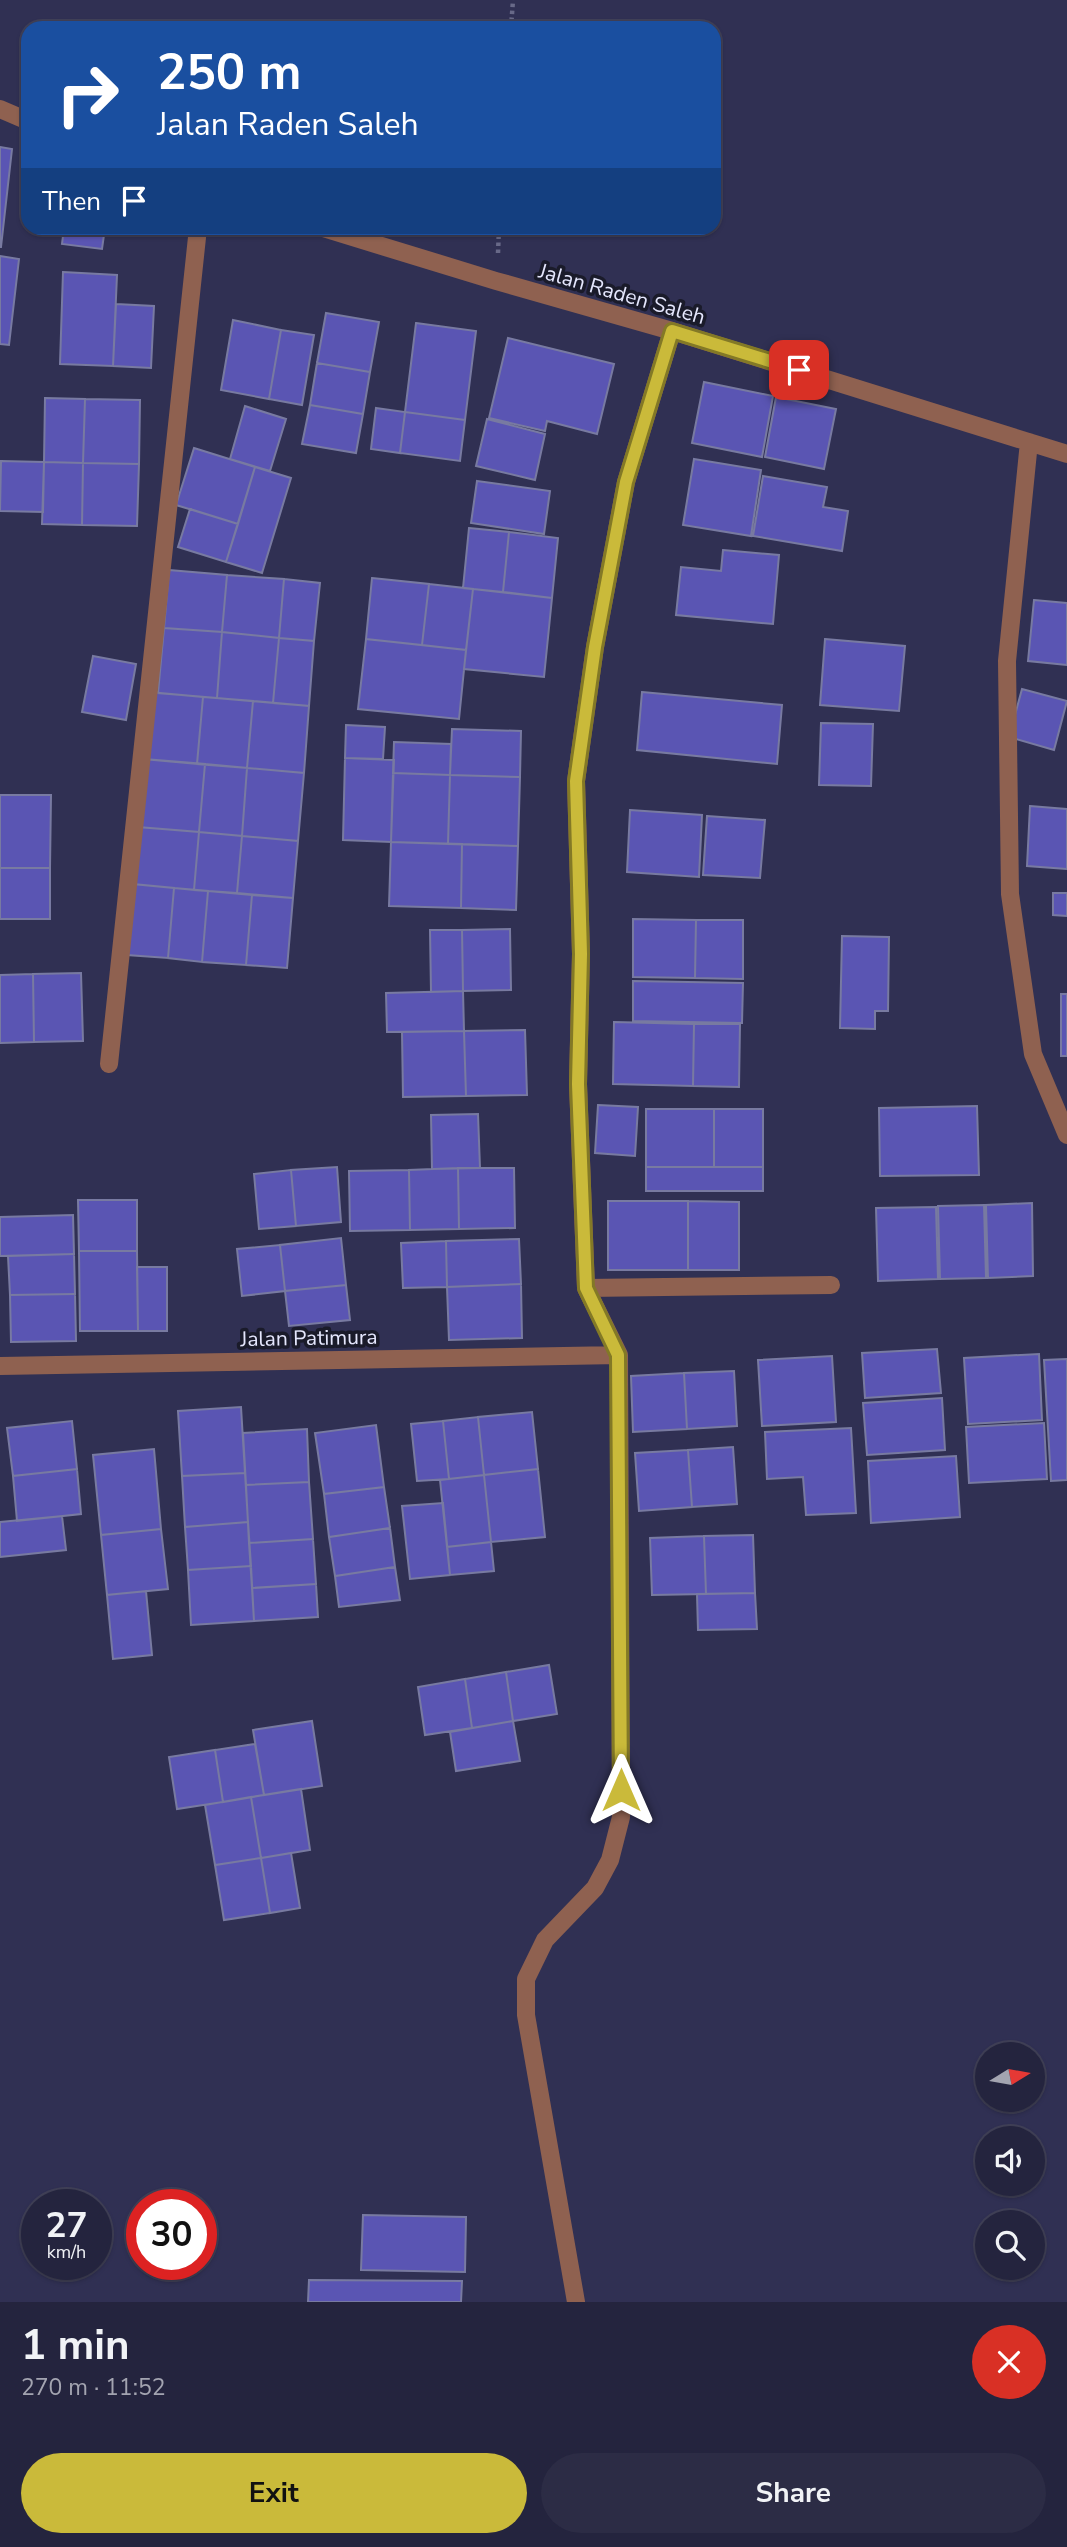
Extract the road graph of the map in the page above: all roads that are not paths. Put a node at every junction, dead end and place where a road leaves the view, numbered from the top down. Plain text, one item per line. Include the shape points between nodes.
1 (0, 109) edge
2 (21, 118) edge
3 (197, 235) edge
4 (346, 235) edge
5 (672, 331) junction
6 (1029, 442) junction
7 (1067, 454) edge
8 (109, 1064) dead end
9 (1067, 1135) edge
10 (831, 1285) dead end
11 (586, 1288) junction
12 (618, 1355) junction
13 (0, 1366) edge
14 (576, 2302) edge

1 - 2 street
3 - 8 street
4 - 5 street, Jalan Raden Saleh
5 - 6 street, Jalan Raden Saleh
5 - 11 street via 626,482 576,781 581,954 578,1084
6 - 7 street, Jalan Raden Saleh
6 - 9 street via 1007,661 1010,894 1033,1054
10 - 11 street
11 - 12 street
12 - 13 street, Jalan Patimura
12 - 14 street via 621,1817 610,1860 595,1888 545,1940 526,1979 526,2015

